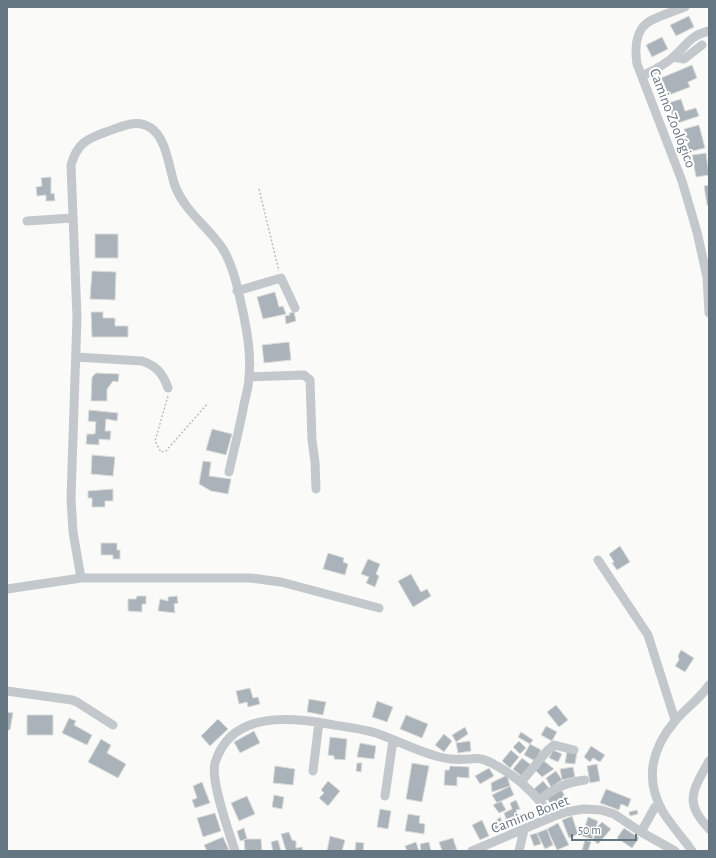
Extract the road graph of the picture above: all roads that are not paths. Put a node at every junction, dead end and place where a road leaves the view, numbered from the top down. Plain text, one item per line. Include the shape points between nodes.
1 (685, 7) edge
2 (709, 31) edge
3 (702, 45) dead end
4 (673, 57) junction
5 (642, 76) junction
6 (72, 218) junction
7 (26, 221) dead end
8 (708, 277) edge
9 (238, 291) junction
10 (295, 308) dead end
11 (709, 313) edge
12 (76, 357) junction
13 (250, 378) junction
14 (168, 388) road end
15 (229, 472) dead end
16 (316, 489) dead end
17 (598, 560) dead end
18 (81, 578) junction
19 (7, 589) edge
20 (379, 608) dead end
21 (709, 685) edge
22 (7, 691) edge
23 (676, 720) junction
24 (319, 722) junction
25 (113, 725) dead end
26 (393, 740) junction
27 (574, 750) dead end
28 (709, 762) edge
29 (313, 771) dead end
30 (585, 780) dead end
31 (522, 782) junction
32 (385, 796) dead end
33 (540, 800) junction
34 (655, 807) dead end
35 (552, 817) junction
36 (709, 829) edge
37 (524, 830) junction
38 (640, 832) junction
39 (235, 851) edge
40 (472, 851) edge
41 (519, 851) edge
42 (675, 851) edge
43 (692, 851) edge

1 - 5 street, Camino Zoológico via 647,22 643,28 639,35 636,56
2 - 4 street via 690,40
3 - 4 street via 684,59
4 - 5 street
5 - 8 street, Camino Zoológico via 682,181
6 - 7 street
6 - 9 street via 70,165 82,144 89,138 130,123 146,126 162,141 175,187 184,204 218,241 229,262
6 - 12 street via 77,317
8 - 11 street, Camino Zoológico
9 - 10 street via 281,278
9 - 13 street via 248,345
12 - 14 street via 150,363 159,369
12 - 18 street via 71,498 73,532
13 - 15 street
13 - 16 street via 304,375 310,380
17 - 23 street via 648,635
18 - 19 street
18 - 20 street via 251,578 281,582
21 - 23 street
22 - 25 street via 72,700
23 - 43 street via 660,742 653,762 652,781 663,812
24 - 26 street via 376,733
24 - 29 street
24 - 39 street via 281,719 254,723 234,733 225,742 215,765 214,780
26 - 31 street via 450,759 487,760
26 - 32 street
27 - 31 street via 554,745
28 - 36 street via 694,792 693,802 696,812
30 - 33 street via 562,785
31 - 33 street
33 - 35 street
34 - 38 street
35 - 37 street, Camino Bonet
35 - 38 street, Camino Bonet via 583,809 601,810 614,814
37 - 40 street, Camino Bonet
37 - 41 street
38 - 42 street, Camino Bonet

